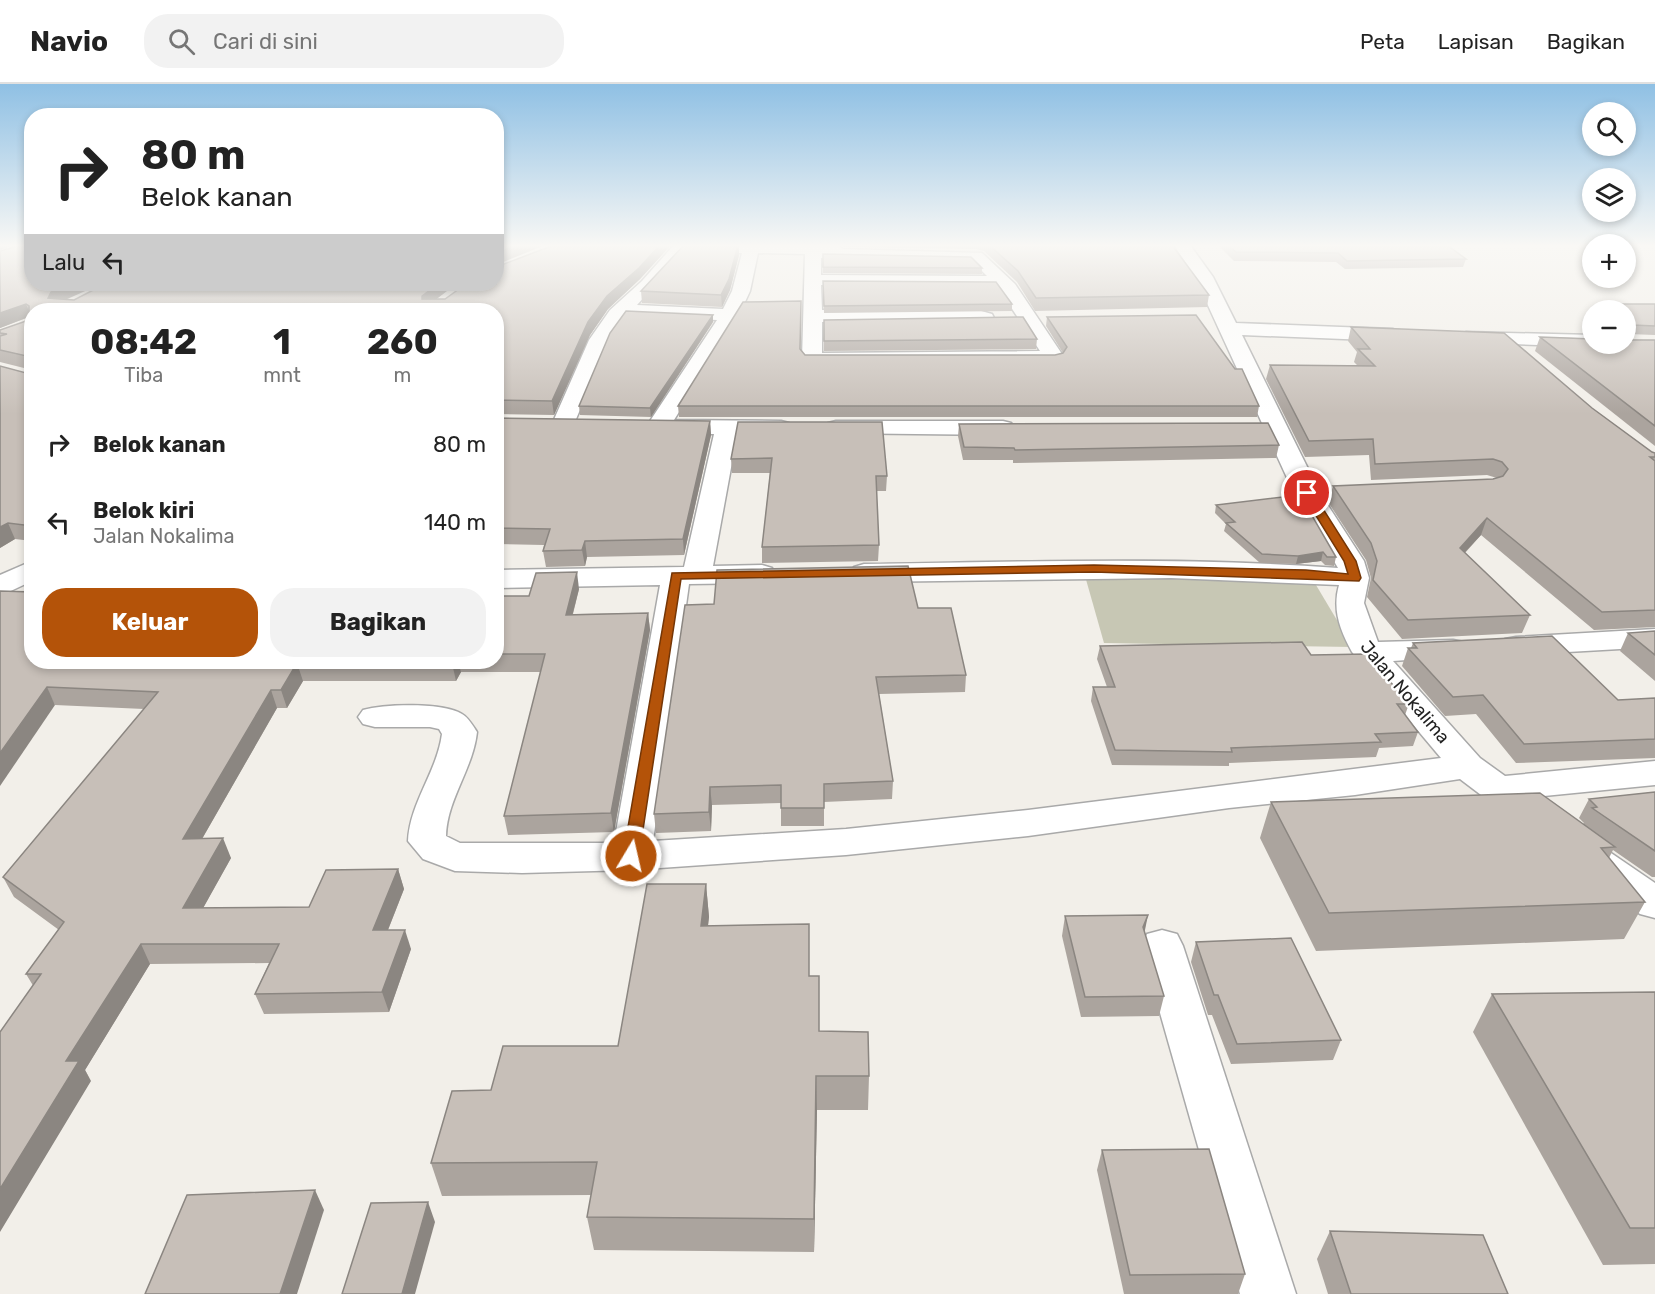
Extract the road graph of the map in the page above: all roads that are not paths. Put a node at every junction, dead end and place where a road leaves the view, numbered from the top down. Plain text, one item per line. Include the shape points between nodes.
1 (631, 301) edge
2 (736, 301) edge
3 (812, 301) edge
4 (1017, 301) edge
5 (1211, 301) edge
6 (622, 310) junction
7 (730, 315) junction
8 (813, 318) junction
9 (1030, 318) junction
10 (1053, 318) edge
11 (1217, 321) junction
12 (1414, 336) edge
13 (1448, 337) edge
14 (1506, 339) junction
15 (1582, 341) edge
16 (1530, 360) edge
17 (586, 425) edge
18 (634, 426) edge
19 (658, 427) junction
20 (727, 427) junction
21 (1020, 428) edge
22 (24, 573) edge
23 (840, 573) edge
24 (792, 574) edge
25 (687, 575) junction
26 (1355, 578) junction
27 (504, 579) edge
28 (0, 587) edge
29 (24, 588) edge
30 (1655, 639) edge
31 (1368, 652) junction
32 (375, 717) dead end
33 (1467, 766) junction
34 (1655, 773) edge
35 (1496, 789) junction
36 (631, 856) junction
37 (1655, 903) edge
38 (1162, 946) dead end
39 (1268, 1294) edge

1 - 6 street
2 - 7 street
3 - 8 street
4 - 9 street
5 - 11 street
6 - 7 street
6 - 17 street via 599,340 552,424
7 - 19 street
8 - 9 street
8 - 9 street via 812,359 1054,357
9 - 10 street
11 - 12 street
11 - 26 street via 1264,427 1319,492
13 - 14 street
14 - 15 street
14 - 16 street
18 - 19 street
19 - 20 street
20 - 21 street
20 - 25 street
22 - 28 street
23 - 26 street via 1094,568
24 - 25 street
25 - 27 street
25 - 36 street
26 - 31 street, Jalan Nokalima via 1349,603 1358,635
28 - 29 street
30 - 31 street
31 - 33 street, Jalan Nokalima
32 - 36 street via 440,719 450,721 460,732 460,748 426,824 427,841 436,849 455,857
33 - 35 street, Jalan Nokalima
33 - 36 street via 1028,823 846,842
34 - 35 street
35 - 37 street, Jalan Nokalima
38 - 39 street

